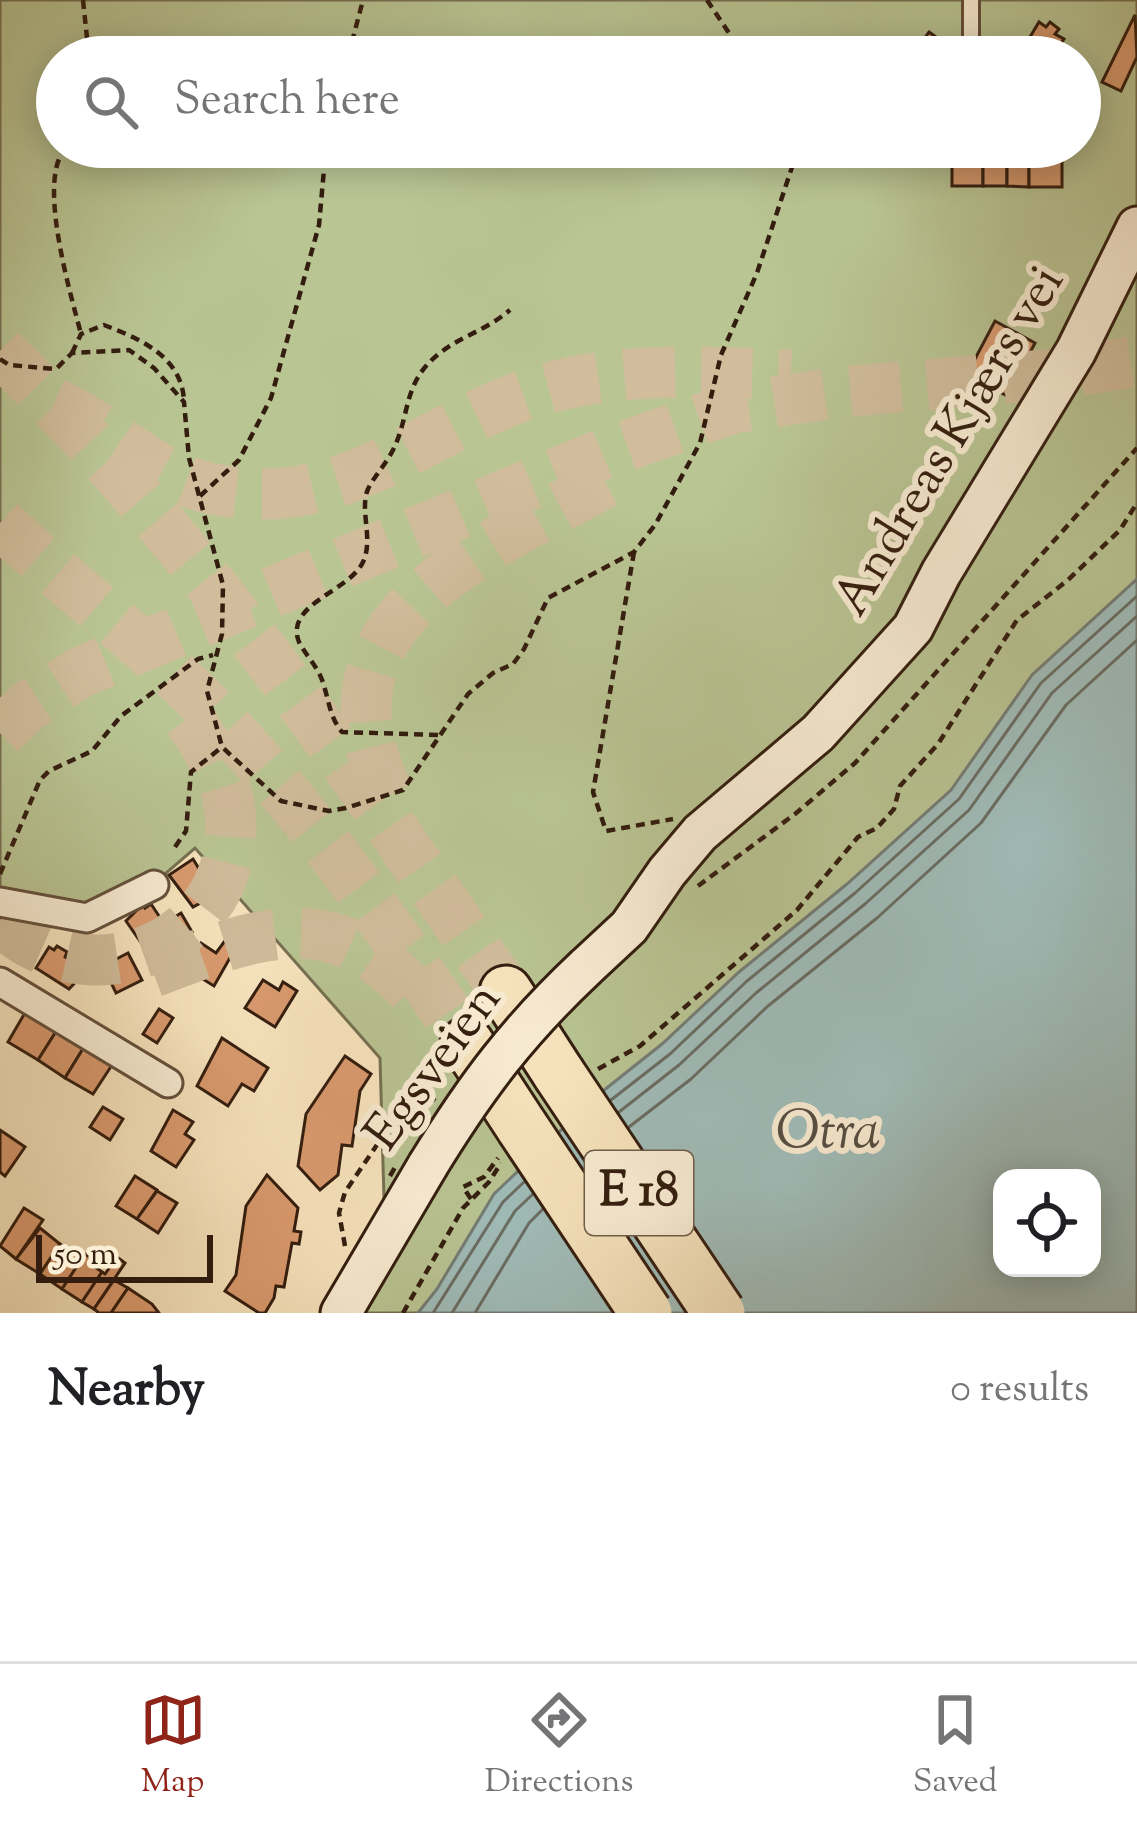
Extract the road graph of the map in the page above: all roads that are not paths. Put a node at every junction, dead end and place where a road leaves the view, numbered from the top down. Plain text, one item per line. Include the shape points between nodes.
1 (971, 0) edge
2 (971, 36) edge
3 (1137, 226) edge
4 (154, 885) dead end
5 (0, 902) edge
6 (644, 908) joint
7 (0, 982) edge
8 (506, 992) tunnel mouth
9 (467, 1043) tunnel mouth
10 (168, 1083) dead end
11 (341, 1313) edge
12 (646, 1313) edge
13 (719, 1313) edge

1 - 2 lane
3 - 6 street, Andreas Kjærs vei via 1076,351 913,628 818,733 700,833
4 - 5 street via 87,918
6 - 11 street, Egsveien, bridge via 485,1074
7 - 10 street
8 - 13 highway, E 18, bridge via 574,1073
9 - 12 highway, E 18, bridge via 512,1144

